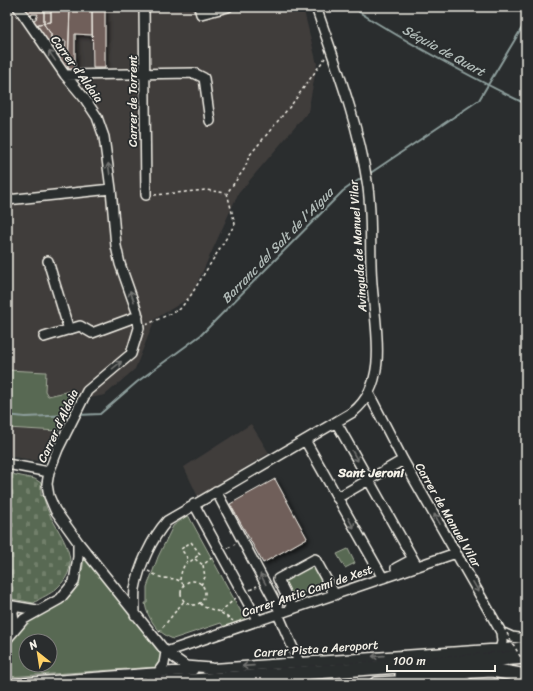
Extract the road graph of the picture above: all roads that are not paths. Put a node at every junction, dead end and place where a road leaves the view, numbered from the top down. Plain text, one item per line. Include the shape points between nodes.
1 (18, 7) edge
2 (144, 7) edge
3 (228, 7) edge
4 (316, 7) edge
5 (200, 10) edge
6 (145, 73) junction
7 (65, 75) junction
8 (210, 121) dead end
9 (111, 188) junction
10 (146, 195) road end
11 (7, 200) edge
12 (48, 261) dead end
13 (138, 316) junction
14 (69, 330) junction
15 (44, 337) dead end
16 (369, 394) junction
17 (336, 422) junction
18 (305, 440) junction
19 (403, 460) junction
20 (7, 464) edge
21 (49, 472) junction
22 (369, 480) junction
23 (216, 491) junction
24 (337, 498) junction
25 (194, 504) junction
26 (78, 542) junction
27 (456, 553) junction
28 (415, 563) junction
29 (383, 578) junction
30 (335, 595) junction
31 (7, 605) edge
32 (293, 609) junction
33 (38, 610) junction
34 (280, 613) junction
35 (135, 614) junction
36 (258, 621) junction
37 (15, 628) junction
38 (501, 632) junction
39 (7, 639) edge
40 (526, 639) edge
41 (526, 647) edge
42 (500, 649) junction
43 (166, 652) junction
44 (299, 662) junction
45 (526, 667) edge
46 (211, 668) junction
47 (153, 679) edge
48 (394, 681) edge
49 (7, 684) edge
50 (272, 684) edge
51 (376, 684) edge
52 (466, 684) edge

7 -> 1 street, Carrer d’Aldaia
2 - 6 street, Carrer de Torrent
3 - 5 street
4 - 16 street, Avinguda de Manuel Vilar via 332,54 367,182 378,358
6 - 7 street
6 - 8 street via 194,73 204,78
6 - 10 street, Carrer de Torrent
9 -> 7 street, Carrer d’Aldaia via 104,137 97,117
9 - 11 street
13 -> 9 street, Carrer d’Aldaia via 116,246
12 - 14 street
13 - 14 street via 92,333 80,326
21 -> 13 street, Carrer d’Aldaia via 87,391 131,354 139,328
14 - 15 street
16 - 17 street via 362,405
16 - 19 street, Carrer de Manuel Vilar
17 - 18 street
17 -> 22 street
18 - 23 street
18 - 24 street
19 - 22 street
27 -> 19 street, Carrer de Manuel Vilar
20 - 21 street
21 - 26 street, Carrer d’Aldaia via 49,496 55,510
22 - 24 street
22 - 28 street
23 - 25 street
34 -> 23 street
24 -> 29 street
25 - 35 street via 167,521 159,530 141,567 135,590
25 - 36 street
26 - 33 street via 74,582 60,599
26 - 35 street, Carrer d’Aldaia
27 - 28 street
27 -> 38 street, Carrer de Manuel Vilar
28 - 29 street, Carrer Antic Camí de Xest via 396,568 398,573
29 - 30 street, Carrer Antic Camí de Xest
30 - 32 street, Carrer Antic Camí de Xest
30 - 32 street via 315,559 278,579
31 - 33 street
31 - 37 street via 13,613
32 - 34 street, Carrer Antic Camí de Xest
33 - 37 street
34 - 36 street, Carrer Antic Camí de Xest
34 - 44 street
35 - 43 street, Carrer d’Aldaia
36 - 43 street, Carrer Antic Camí de Xest
37 - 39 street
38 - 40 street via 512,638
38 - 42 street
41 - 42 street, Carrer Pista a Aeroport
42 -> 44 street, Carrer Pista a Aeroport
43 - 46 street, Carrer d’Aldaia via 186,666
43 - 47 street via 164,664
44 -> 46 street, Carrer Pista a Aeroport
45 - 47 highway via 490,664 424,668 412,666
45 - 48 highway
46 - 47 street, Carrer Pista a Aeroport
47 - 49 street, Carrer Pista a Aeroport
48 - 50 highway
48 - 51 highway
48 - 52 highway via 453,680

